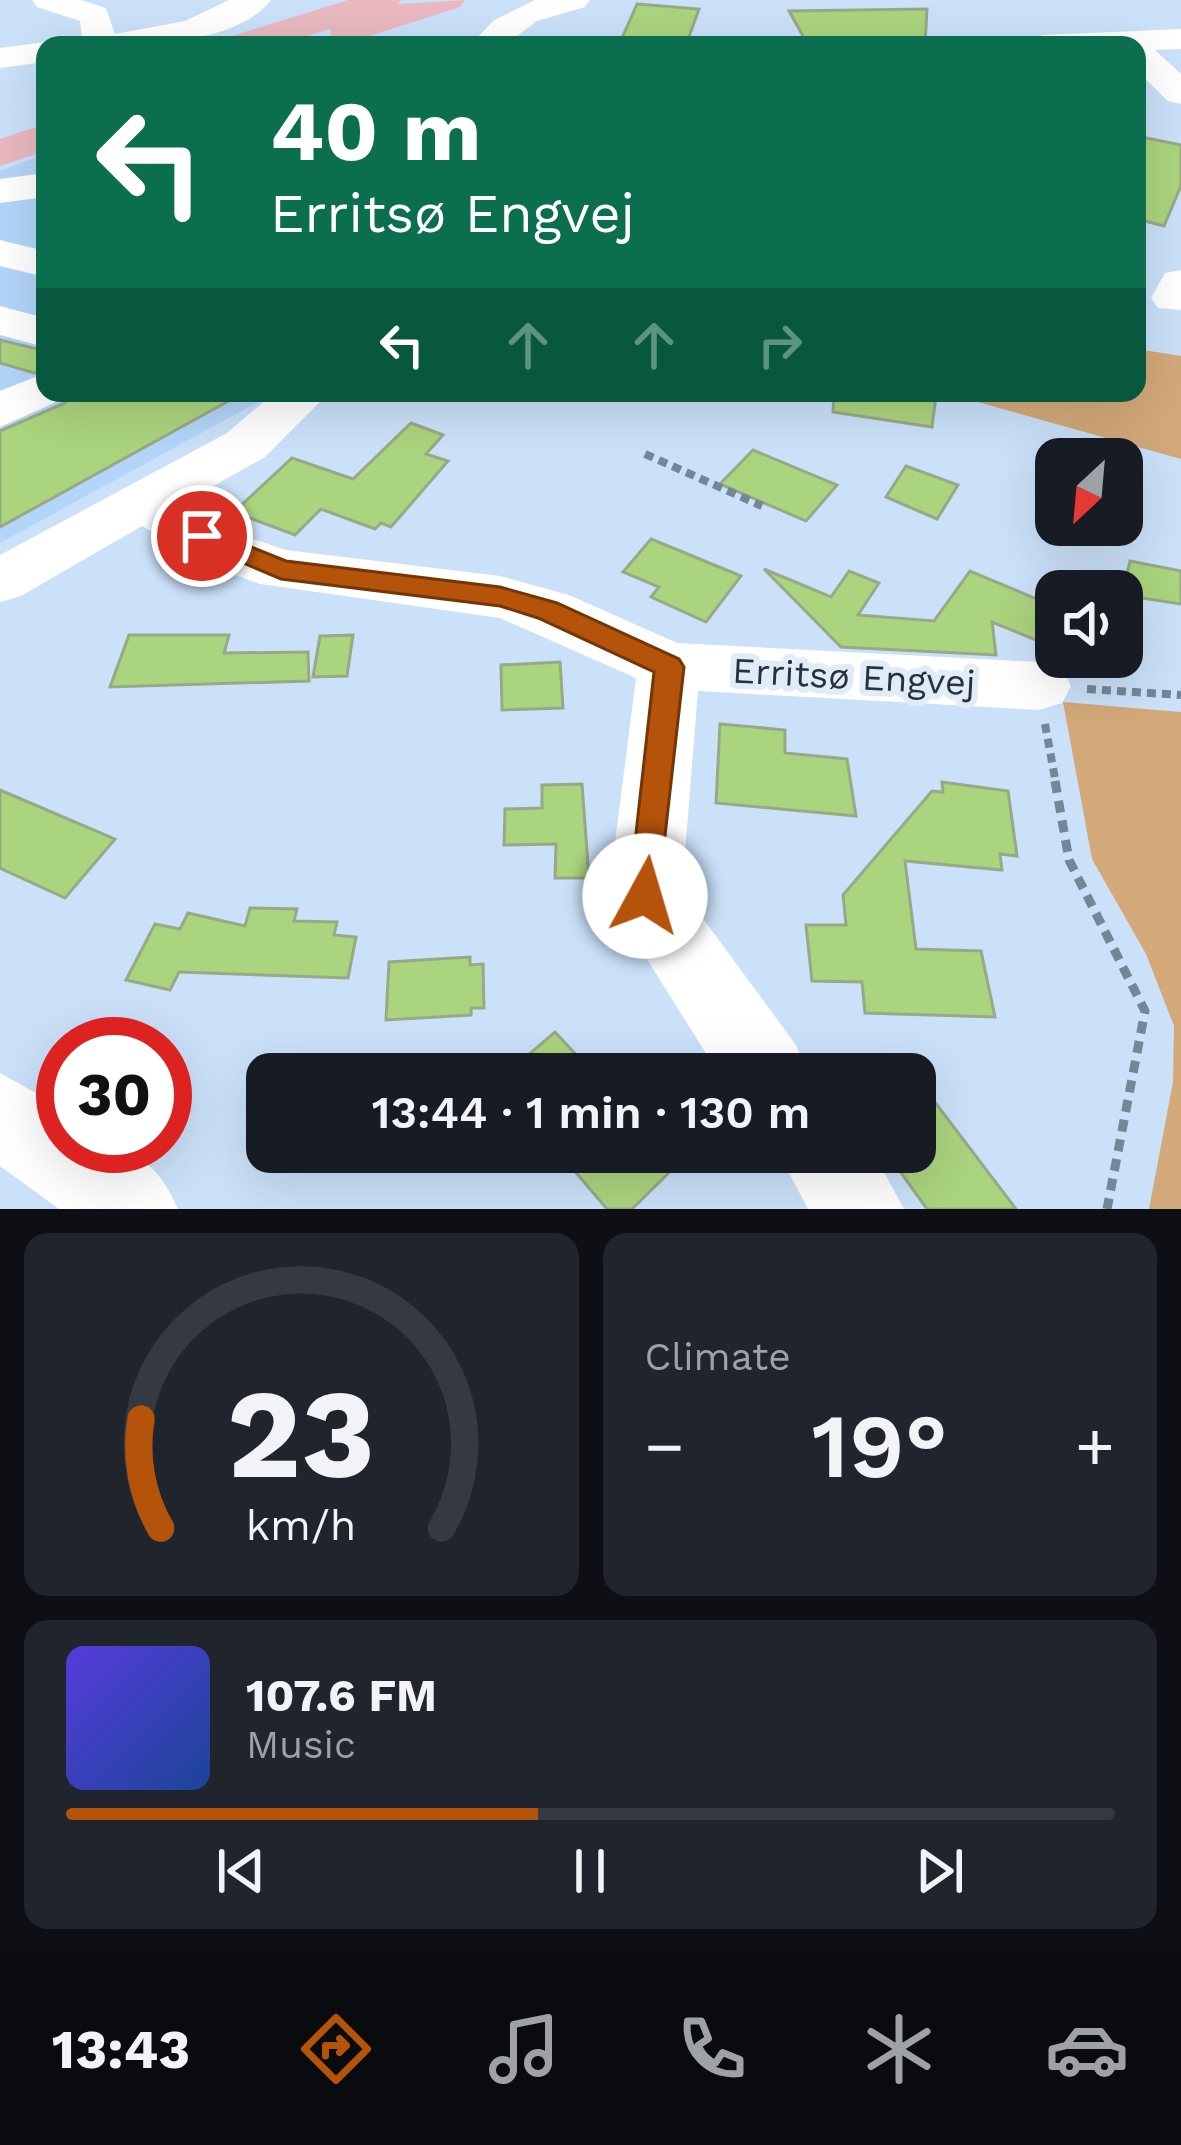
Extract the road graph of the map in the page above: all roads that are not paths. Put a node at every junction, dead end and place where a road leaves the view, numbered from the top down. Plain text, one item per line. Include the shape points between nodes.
1 (48, 0) edge
2 (255, 0) edge
3 (384, 0) edge
4 (448, 0) edge
5 (574, 0) edge
6 (1100, 14) dead end
7 (101, 36) edge
8 (155, 36) edge
9 (270, 36) edge
10 (335, 36) edge
11 (496, 36) edge
12 (1121, 36) edge
13 (1181, 39) edge
14 (1146, 44) edge
15 (3, 51) edge
16 (36, 52) edge
17 (1146, 60) edge
18 (1181, 93) edge
19 (36, 115) edge
20 (0, 128) edge
21 (36, 140) edge
22 (0, 153) edge
23 (36, 186) edge
24 (0, 191) edge
25 (0, 253) edge
26 (36, 262) edge
27 (0, 320) edge
28 (36, 330) edge
29 (36, 393) edge
30 (294, 402) edge
31 (0, 411) edge
32 (146, 504) junction
33 (0, 581) edge
34 (669, 667) junction
35 (1039, 686) road end
36 (753, 1053) edge
37 (0, 1115) edge
38 (835, 1173) edge
39 (134, 1209) edge
40 (860, 1209) edge

1 - 7 street via 95,15
2 - 8 street via 194,29
3 - 9 main road
4 - 10 main road
5 - 11 street via 532,10
6 - 12 street
13 - 14 street
15 - 16 street
17 - 18 street
19 - 20 main road
21 - 22 main road
23 - 24 street
25 - 26 street
27 - 28 street
29 - 31 street
30 - 32 street via 246,445
32 - 33 street
32 - 34 street, Erritsø Engvej via 230,552 281,570 500,597 548,610
34 - 35 street, Erritsø Engvej
34 - 36 street via 645,896
37 - 39 street
38 - 40 street

